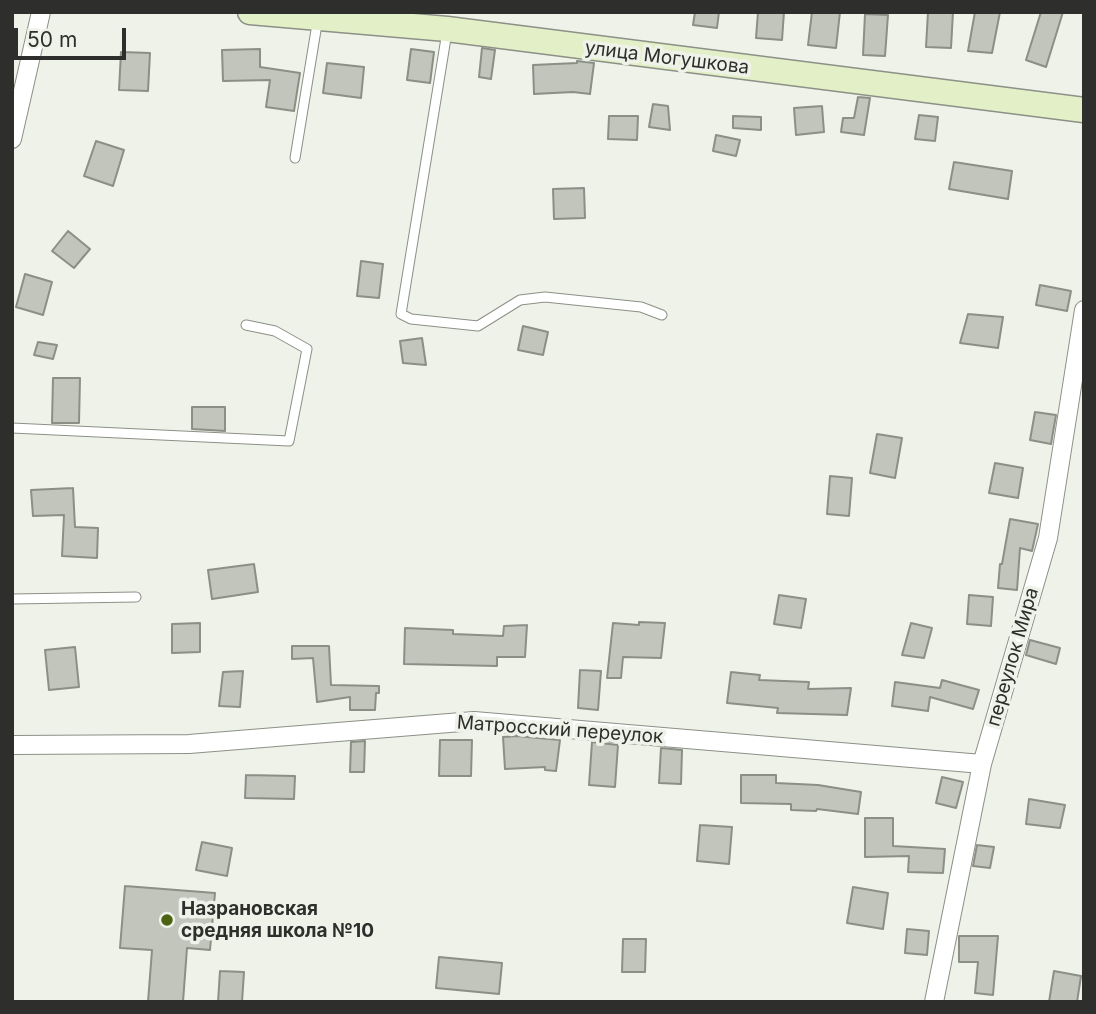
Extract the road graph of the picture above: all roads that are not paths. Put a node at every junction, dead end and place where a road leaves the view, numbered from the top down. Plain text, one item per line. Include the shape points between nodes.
1 (41, 12) edge
2 (250, 12) edge
3 (318, 18) junction
4 (447, 29) junction
5 (27, 74) junction
6 (12, 85) edge
7 (1084, 110) edge
8 (12, 139) edge
9 (295, 158) dead end
10 (1084, 310) edge
11 (662, 316) dead end
12 (246, 325) dead end
13 (12, 428) edge
14 (136, 597) dead end
15 (12, 599) edge
16 (12, 745) edge
17 (982, 764) junction
18 (934, 1002) edge

1 - 5 street
2 - 3 street, улица Могушкова
3 - 4 street, улица Могушкова
3 - 9 lane
4 - 7 street, улица Могушкова
4 - 11 lane via 401,314 478,326 520,300 545,297 641,307
5 - 6 lane
5 - 8 street
10 - 17 street, переулок Мира via 1048,538
12 - 13 lane via 275,331 307,349 289,440
14 - 15 lane
16 - 17 street, Матросский переулок via 189,744 474,720
17 - 18 street, переулок Мира

